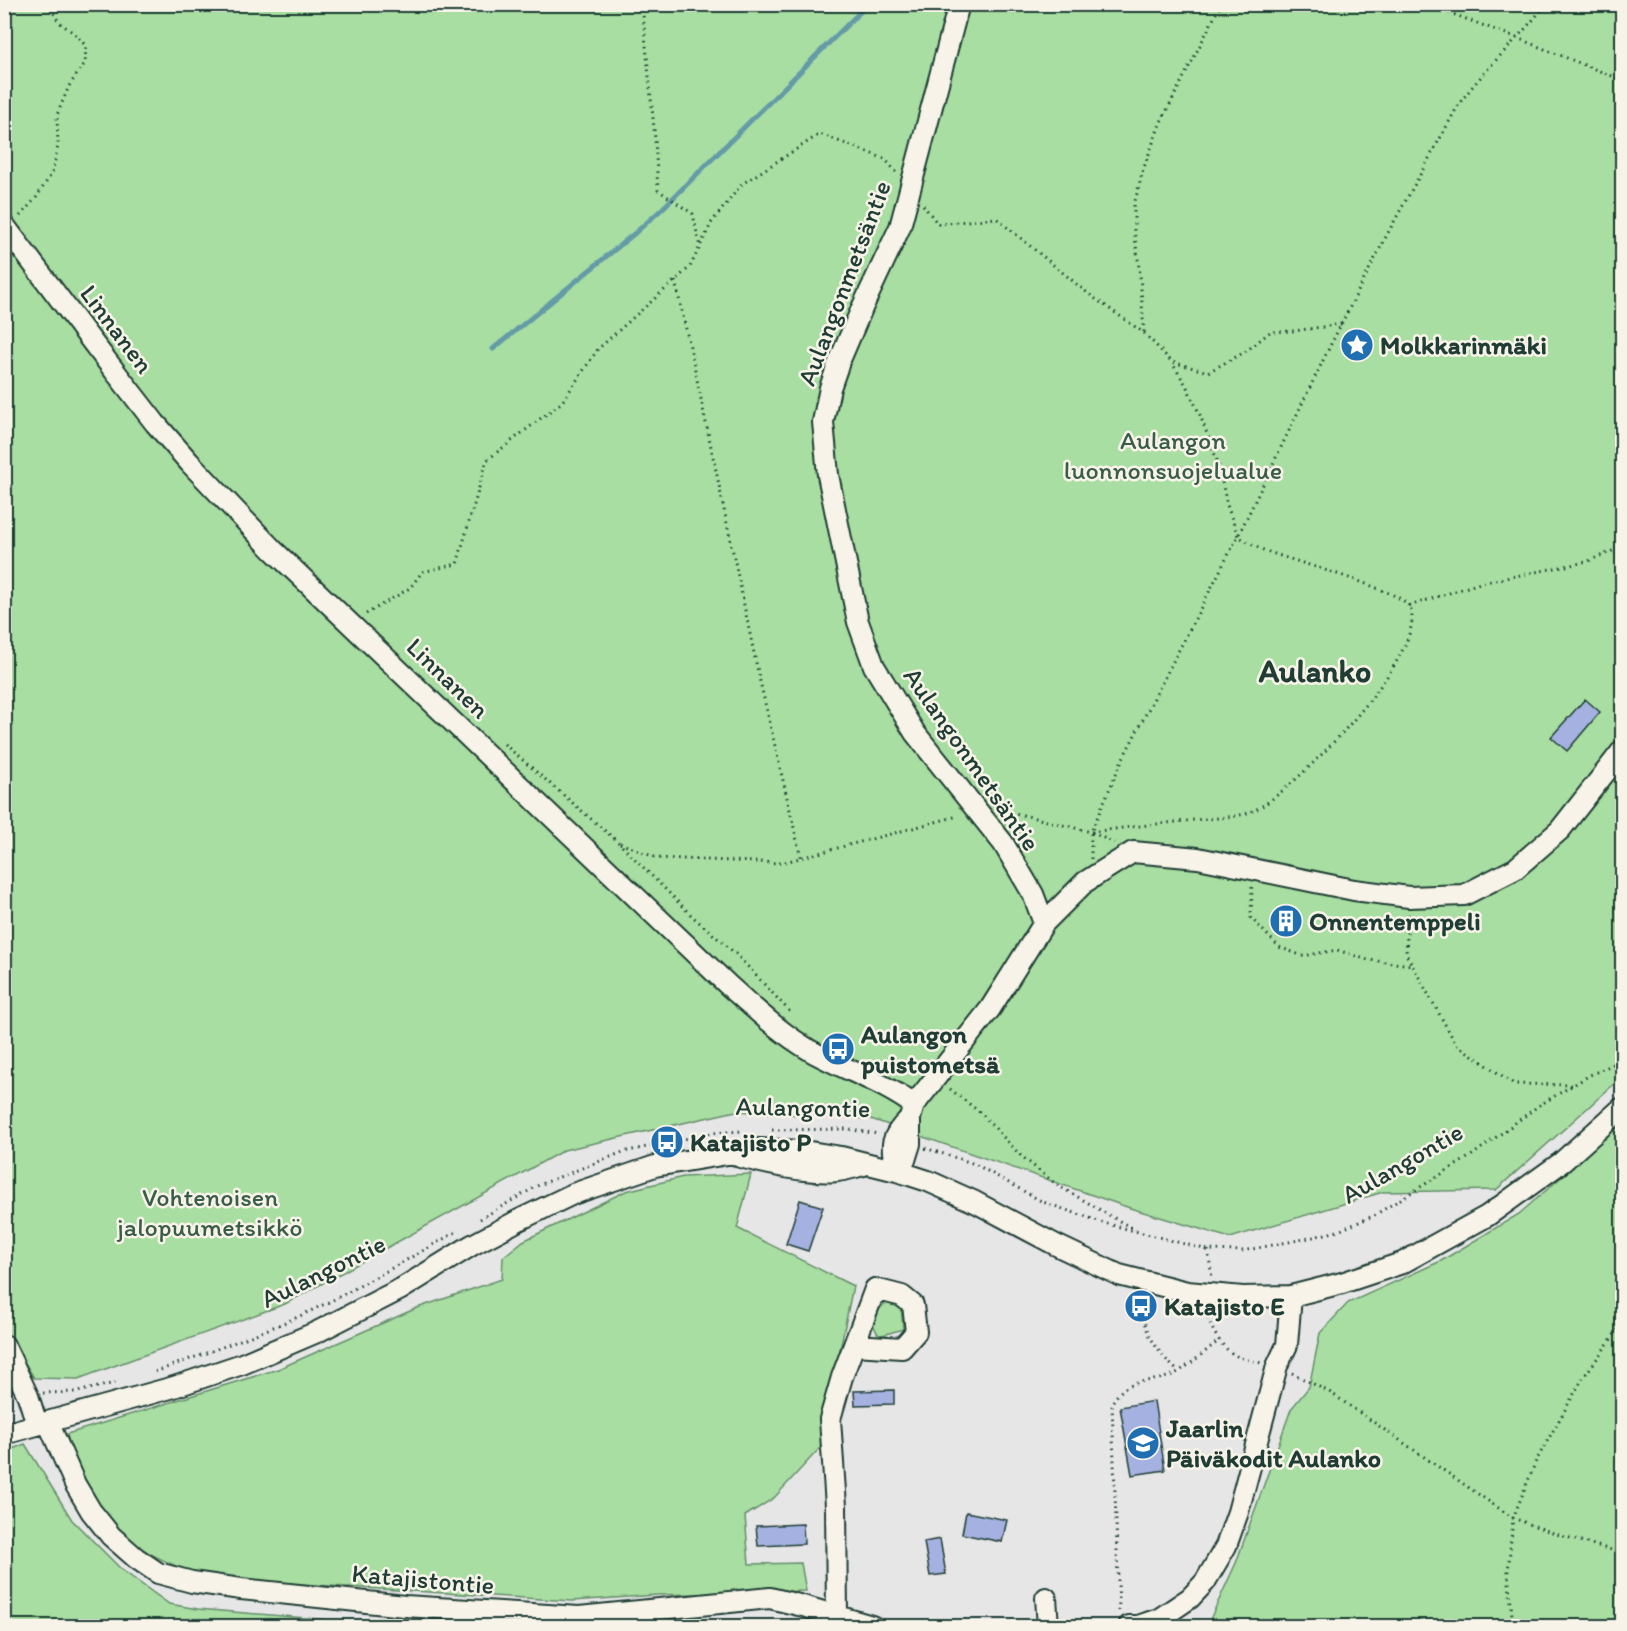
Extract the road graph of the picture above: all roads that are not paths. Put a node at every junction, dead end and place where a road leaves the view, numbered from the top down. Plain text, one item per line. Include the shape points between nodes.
1 (959, 4) edge
2 (11, 222) edge
3 (1623, 751) edge
4 (1044, 923) junction
5 (1623, 1107) edge
6 (912, 1112) junction
7 (897, 1171) junction
8 (1291, 1296) junction
9 (4, 1345) edge
10 (855, 1345) dead end
11 (42, 1423) junction
12 (4, 1434) edge
13 (1046, 1598) dead end
14 (837, 1616) junction
15 (1174, 1618) edge
16 (1124, 1621) edge
17 (872, 1626) edge
18 (1048, 1626) edge

1 - 4 street, Aulangonmetsäntie via 900,227 839,362 823,422 828,475 858,622 874,666 915,733 1003,843 1033,894
2 - 6 street, Linnanen via 96,347 155,423 273,550 776,1028 812,1051 900,1095
3 - 4 street via 1560,830 1515,869 1464,895 1408,897 1354,890 1198,858 1133,852 1085,882
4 - 6 street via 990,1009
5 - 8 street, Aulangontie via 1562,1162 1488,1216 1402,1263
6 - 7 street via 898,1130 902,1141 893,1155
7 - 8 street, Aulangontie via 975,1202 1119,1275 1186,1292 1243,1298
7 - 11 street, Aulangontie via 867,1164 836,1171 812,1170 725,1154 655,1166 573,1194 472,1245 401,1289 317,1332 242,1364
8 - 15 street via 1287,1345 1277,1366 1226,1546 1205,1582
9 - 11 street, Katajistontie
10 - 14 street via 830,1419
11 - 12 street, Aulangontie
11 - 14 street, Katajistontie via 91,1511 111,1536 158,1573 192,1582 405,1606 579,1617 770,1598
13 - 18 street
14 - 17 street, Katajistontie
15 - 16 street via 1138,1626

